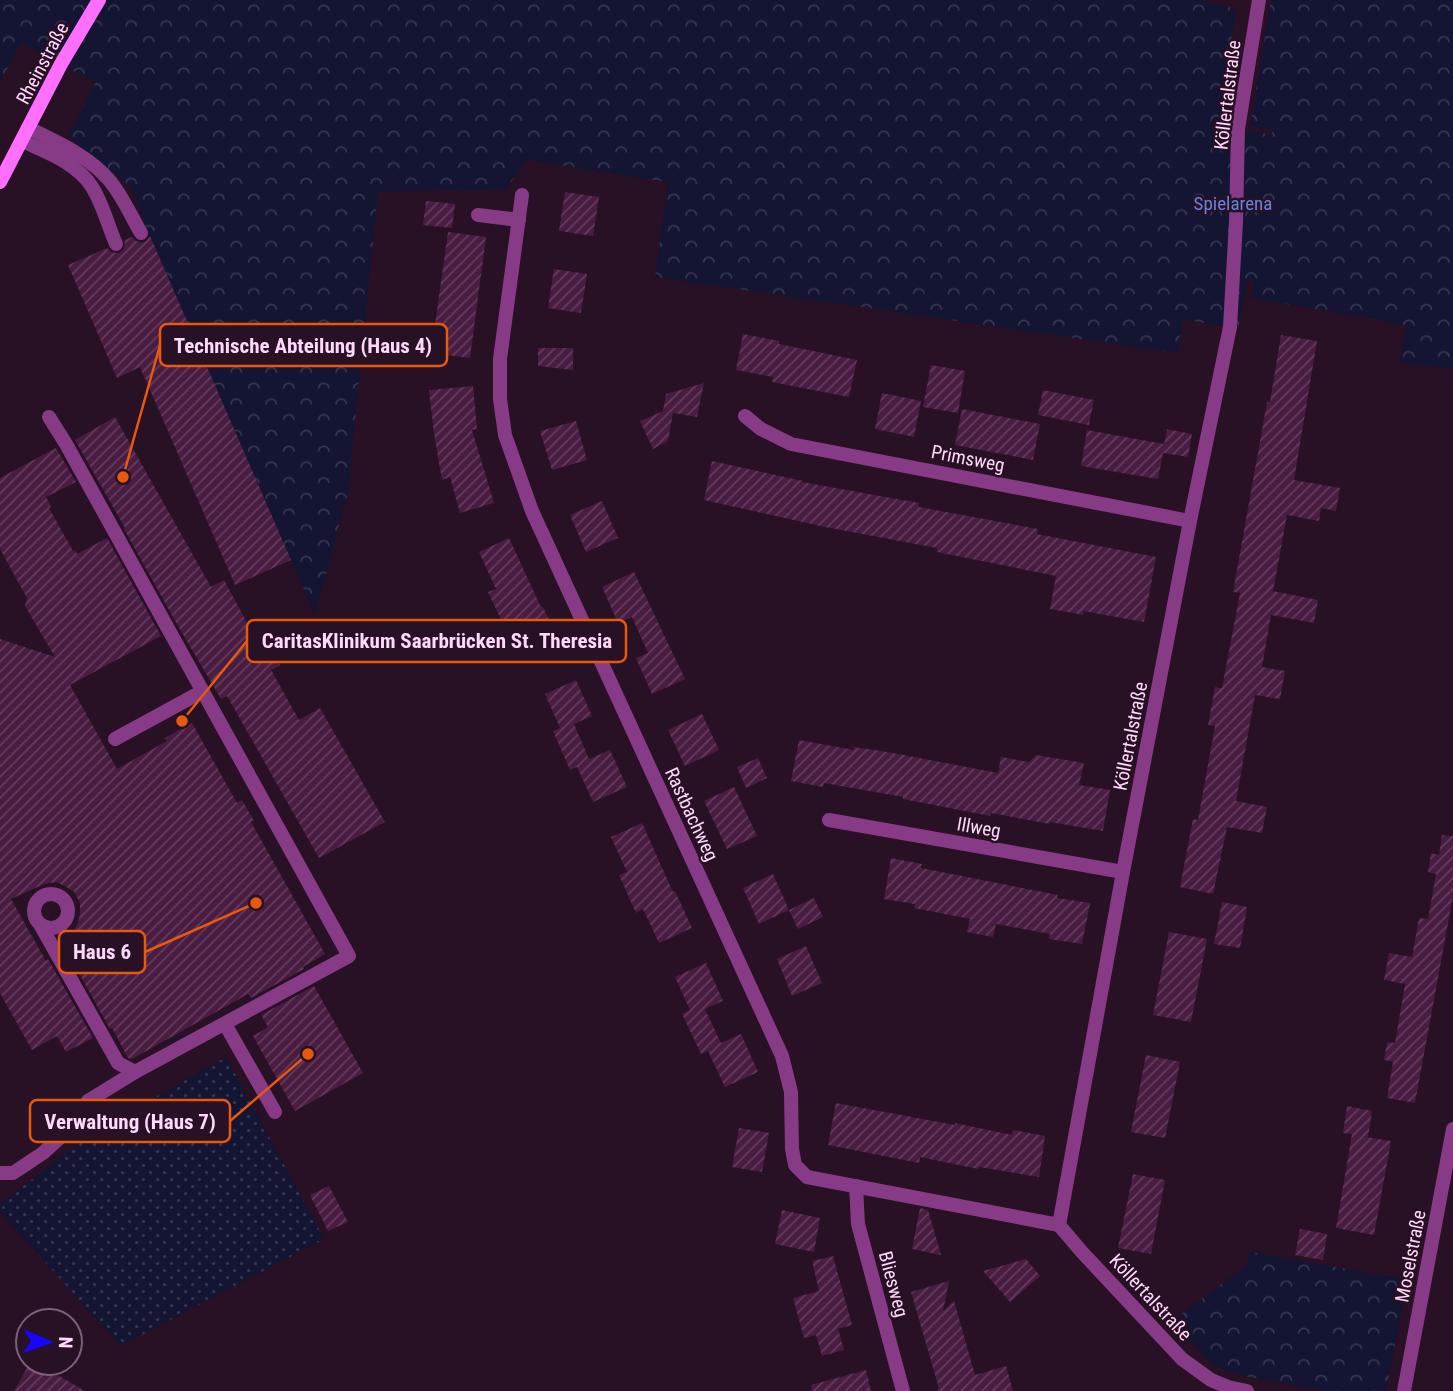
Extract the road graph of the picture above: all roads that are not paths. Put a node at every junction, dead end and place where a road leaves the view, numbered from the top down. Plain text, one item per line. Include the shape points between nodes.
1 (99, 0) edge
2 (1259, 0) edge
3 (25, 135) junction
4 (0, 183) edge
5 (117, 192) junction
6 (522, 195) dead end
7 (102, 211) junction
8 (478, 215) dead end
9 (519, 220) junction
10 (141, 233) dead end
11 (116, 244) dead end
12 (745, 416) dead end
13 (49, 417) dead end
14 (1190, 521) junction
15 (203, 691) junction
16 (116, 739) dead end
17 (829, 820) dead end
18 (1123, 872) junction
19 (41, 926) junction
20 (57, 927) junction
21 (53, 948) junction
22 (225, 1024) junction
23 (135, 1072) junction
24 (275, 1112) dead end
25 (1453, 1129) edge
26 (1449, 1168) edge
27 (0, 1173) edge
28 (856, 1186) junction
29 (1059, 1225) junction
30 (903, 1391) edge
31 (1247, 1391) edge
32 (1404, 1391) edge

1 - 3 street, Rheinstraße
2 - 14 street, Köllertalstraße via 1238,129 1230,327
3 - 4 street, Rheinstraße
3 - 5 street via 60,143 109,180
3 - 7 street via 85,178
5 - 7 street via 112,208
5 - 10 street
6 - 9 street, Rastbachweg
7 - 11 street
8 - 9 street
9 - 28 street, Rastbachweg via 500,359 505,435 516,470 782,1056 791,1092 795,1165 807,1177
12 - 14 street, Primsweg via 791,444
13 - 15 street
14 - 18 street, Köllertalstraße
15 - 16 street
15 - 22 street via 349,956
17 - 18 street, Illweg
18 - 29 street, Köllertalstraße
19 - 20 street
19 - 20 street via 34,905 41,896 52,894 63,898 68,908 66,920
19 - 21 street
20 - 21 street
21 - 23 street via 118,1063
22 - 23 street
22 - 24 street
23 - 27 street via 88,1101 67,1131 43,1153 13,1173
25 - 26 street, Moselstraße
26 - 32 street, Moselstraße
28 - 29 street, Rastbachweg
28 - 30 street, Bliesweg via 858,1224
29 - 31 street, Köllertalstraße via 1182,1359 1211,1380

